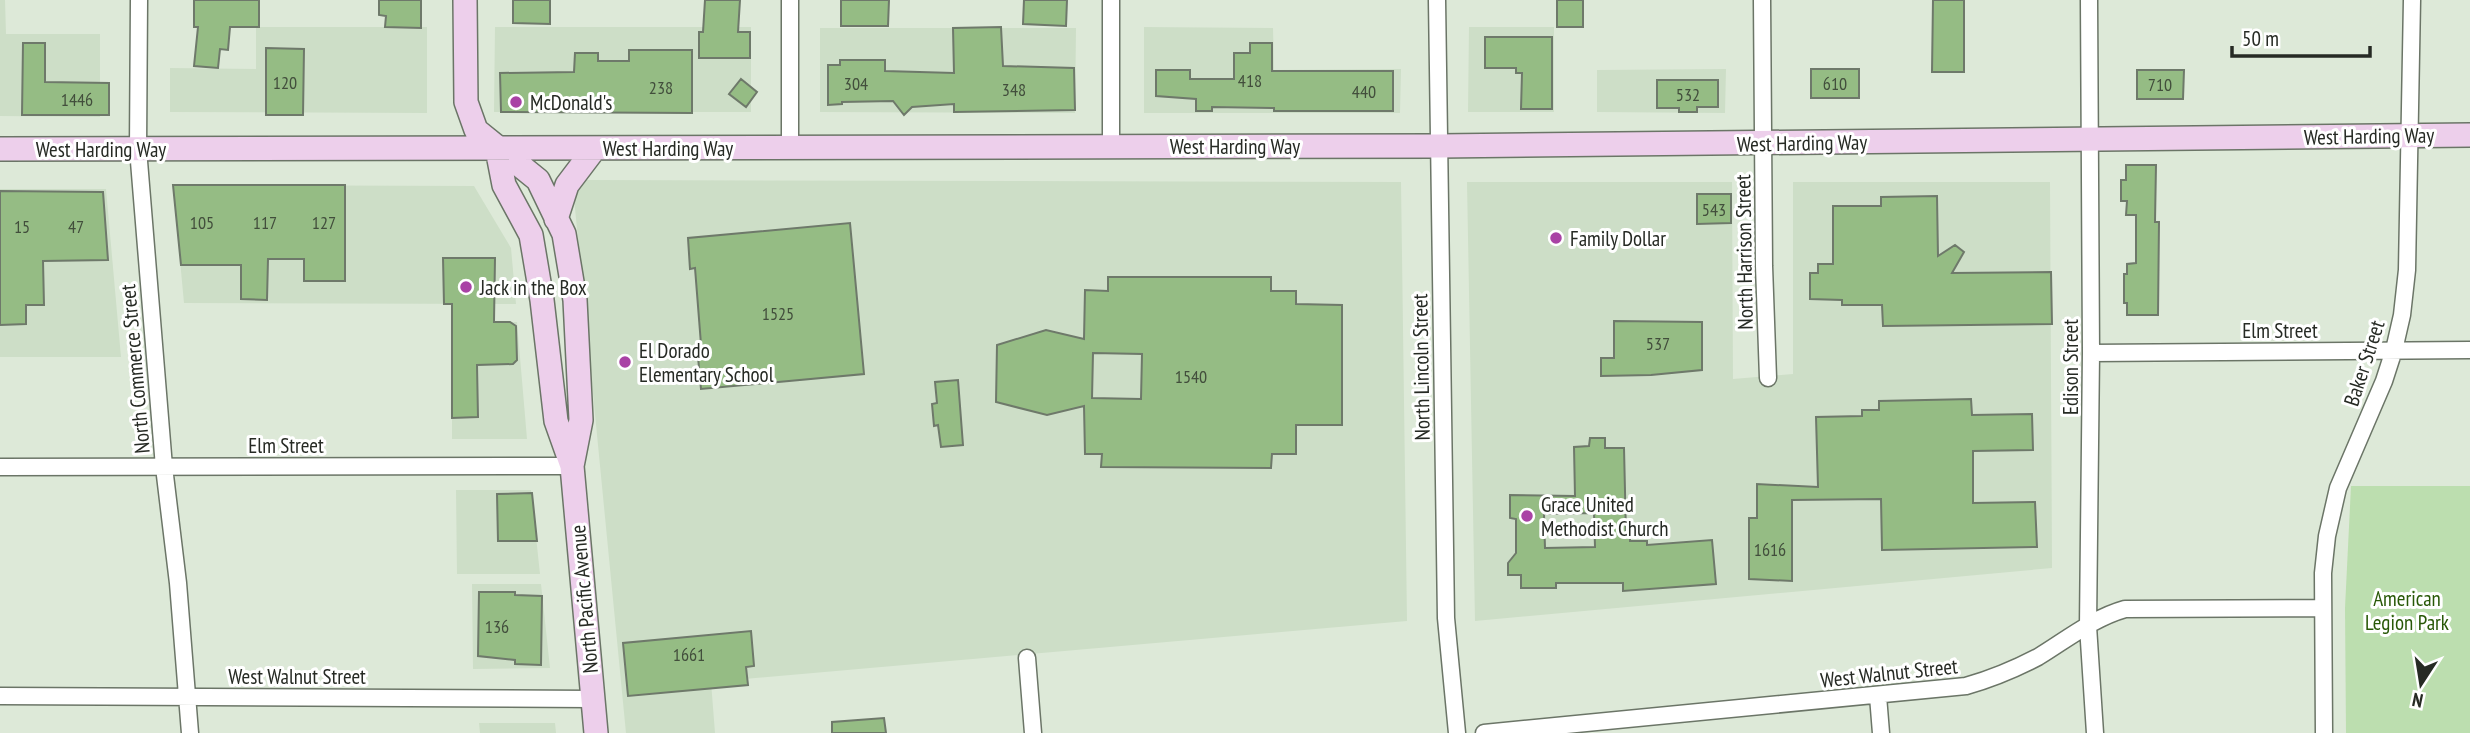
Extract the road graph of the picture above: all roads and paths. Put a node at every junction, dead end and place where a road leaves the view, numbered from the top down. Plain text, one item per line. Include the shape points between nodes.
1 (139, 0) edge
2 (465, 0) edge
3 (790, 0) edge
4 (1111, 0) edge
5 (1437, 0) edge
6 (1762, 0) edge
7 (2089, 0) edge
8 (2412, 0) edge
9 (2470, 135) edge
10 (2411, 136) junction
11 (2090, 140) junction
12 (1763, 143) junction
13 (790, 146) junction
14 (1438, 146) junction
15 (1111, 147) junction
16 (595, 148) junction
17 (0, 149) edge
18 (138, 149) junction
19 (497, 149) junction
20 (556, 219) junction
21 (2395, 350) junction
22 (2470, 350) edge
23 (2091, 353) junction
24 (1768, 378) dead end
25 (572, 466) junction
26 (0, 467) edge
27 (164, 467) junction
28 (2323, 608) junction
29 (2088, 626) junction
30 (1027, 658) dead end
31 (0, 696) edge
32 (186, 696) junction
33 (1878, 696) junction
34 (593, 699) junction
35 (1666, 716) junction
36 (190, 733) edge
37 (596, 733) edge
38 (1033, 733) edge
39 (1457, 733) edge
40 (1484, 733) edge
41 (1668, 733) edge
42 (1881, 733) edge
43 (2095, 733) edge
44 (2324, 733) edge

1 - 18 street, North Commerce Street
2 - 19 street via 466,102 476,130
3 - 13 street
4 - 15 street
5 - 14 street, North Lincoln Street
6 - 12 street, North Harrison Street
7 - 11 street, Edison Street
8 - 10 street, Baker Street
9 - 10 street, West Harding Way
10 - 11 street, West Harding Way
10 - 21 street, Baker Street via 2407,270
11 - 12 street, West Harding Way
11 - 23 street, Edison Street
12 - 14 street, West Harding Way
12 - 24 street, North Harrison Street
13 - 15 street, West Harding Way
13 - 16 street, West Harding Way
14 - 15 street, West Harding Way
14 - 39 street, North Lincoln Street via 1446,608
16 - 19 street, West Harding Way
16 - 20 street via 567,185
17 - 18 street, West Harding Way
18 - 19 street, West Harding Way
18 - 27 street, North Commerce Street
19 - 20 street, North Pacific Avenue via 538,180
19 - 25 street, North Pacific Avenue via 504,185 531,234 556,421
20 - 25 street, North Pacific Avenue via 564,234 575,300 581,420
21 - 22 street, Elm Street
21 - 23 street, Elm Street
21 - 28 street, Baker Street via 2338,488 2327,536
23 - 29 street, Edison Street
25 - 27 street, Elm Street
25 - 34 street, North Pacific Avenue
26 - 27 street, Elm Street
27 - 32 street, North Commerce Street
28 - 29 street, West Walnut Street via 2124,609
28 - 44 street, Baker Street
29 - 33 street, West Walnut Street via 2036,658 1983,681
29 - 43 street, Edison Street
30 - 38 street
31 - 32 street, West Walnut Street
32 - 34 street, West Walnut Street
32 - 36 street, North Commerce Street
33 - 35 street, West Walnut Street
33 - 42 street
34 - 37 street, North Pacific Avenue
35 - 40 street, West Walnut Street
35 - 41 street

